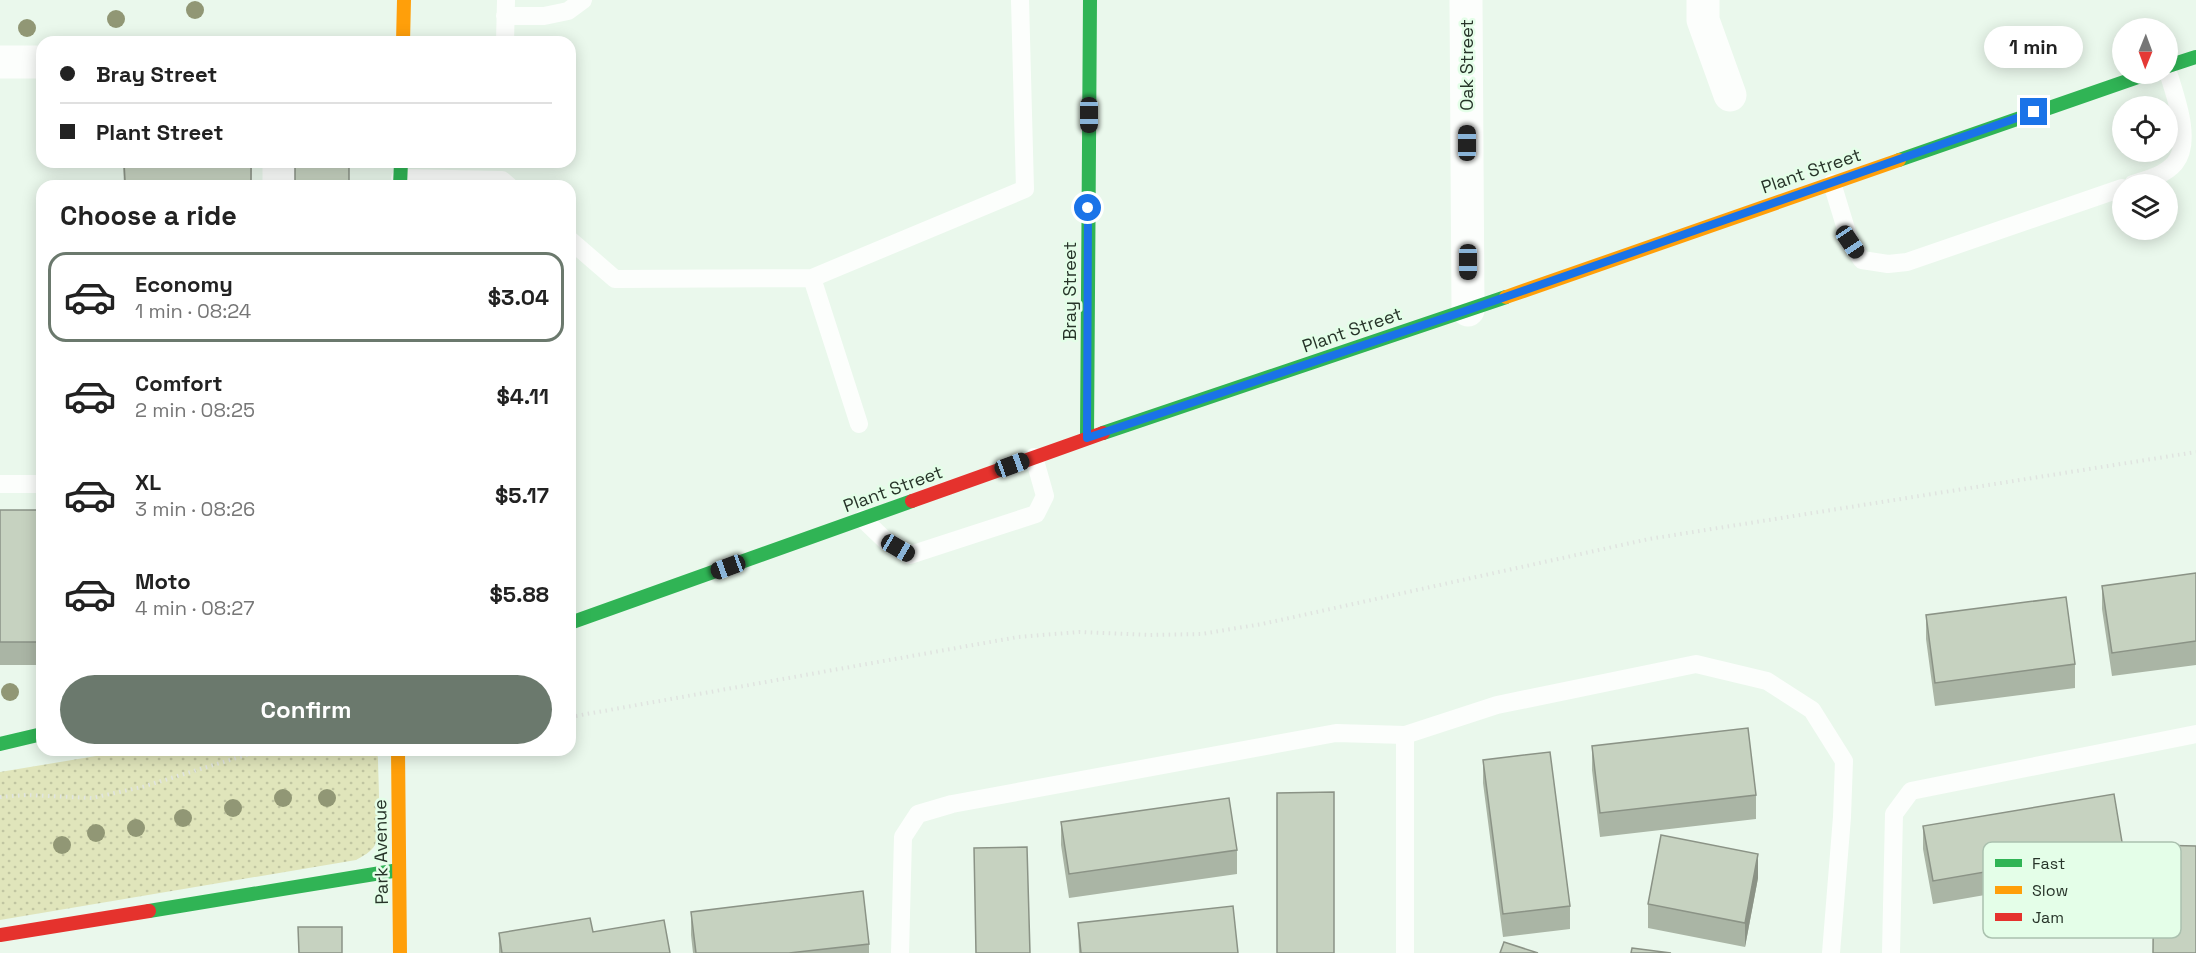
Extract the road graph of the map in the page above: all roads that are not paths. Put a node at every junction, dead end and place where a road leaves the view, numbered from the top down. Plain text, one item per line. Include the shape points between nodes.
1 (404, 0) edge
2 (583, 0) edge
3 (1020, 0) edge
4 (1090, 0) edge
5 (1466, 0) edge
6 (1703, 0) edge
7 (506, 8) edge
8 (403, 36) edge
9 (505, 36) edge
10 (2196, 57) edge
11 (0, 62) edge
12 (36, 62) edge
13 (2178, 63) edge
14 (2118, 84) edge
15 (2171, 84) edge
16 (1730, 94) dead end
17 (2159, 174) edge
18 (401, 175) edge
19 (504, 176) edge
20 (1832, 183) junction
21 (2112, 192) edge
22 (576, 245) edge
23 (812, 278) junction
24 (1468, 310) junction
25 (859, 424) dead end
26 (1087, 438) junction
27 (1034, 457) junction
28 (0, 484) edge
29 (36, 484) edge
30 (863, 519) junction
31 (576, 621) edge
32 (2196, 734) edge
33 (36, 735) edge
34 (1405, 735) junction
35 (0, 744) edge
36 (398, 756) edge
37 (399, 870) junction
38 (0, 935) edge
39 (400, 953) edge
40 (900, 953) edge
41 (1405, 953) edge
42 (1831, 953) edge
43 (1891, 953) edge

1 - 8 main road
2 - 7 lane via 568,11 544,16
3 - 23 lane via 1025,189
4 - 26 main road, Bray Street
5 - 24 street, Oak Street
6 - 16 street via 1703,20
7 - 9 lane
10 - 13 main road
11 - 12 street
14 - 20 main road, Plant Street
15 - 17 lane via 2183,127 2182,144 2176,162
18 - 19 lane
20 - 21 lane via 1850,242 1862,260 1888,264 1907,262
20 - 24 main road, Plant Street
22 - 23 lane via 615,279
23 - 25 lane
24 - 26 main road, Plant Street
26 - 27 main road, Plant Street
27 - 30 main road, Plant Street
27 - 30 lane via 1045,496 1036,514 910,555 886,541
28 - 29 lane
30 - 31 main road, Plant Street
32 - 43 lane via 1911,791 1894,814
33 - 35 main road
34 - 40 lane via 1336,733 952,804 918,814 903,837
34 - 41 lane
34 - 42 lane via 1497,705 1696,664 1767,681 1812,710 1844,761
36 - 37 main road, Park Avenue
37 - 38 main road
37 - 39 main road, Park Avenue

